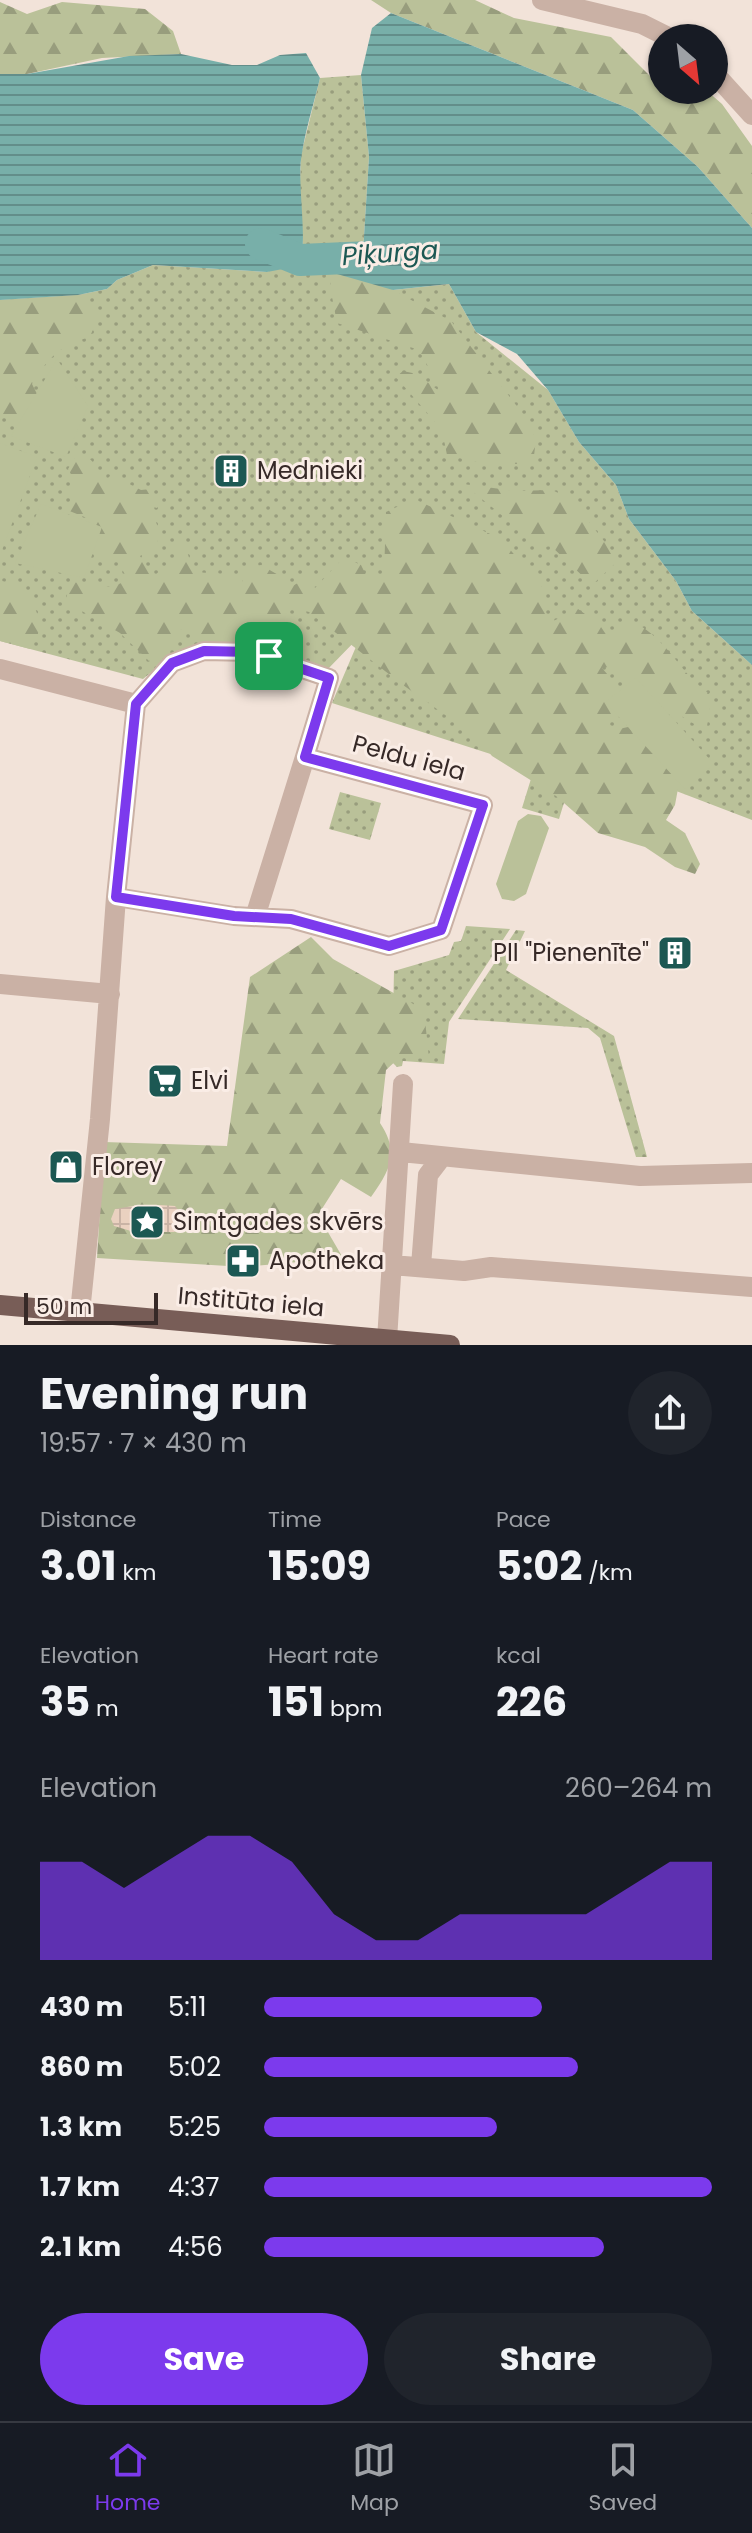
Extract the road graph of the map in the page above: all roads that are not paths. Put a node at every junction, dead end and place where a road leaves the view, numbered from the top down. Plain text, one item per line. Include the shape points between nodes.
1 (542, 0) edge
2 (648, 27) edge
3 (728, 88) edge
4 (752, 115) edge
5 (0, 669) edge
6 (136, 704) junction
7 (305, 757) junction
8 (116, 897) junction
9 (255, 917) junction
10 (0, 984) edge
11 (110, 994) junction
12 (403, 1084) dead end
13 (401, 1152) junction
14 (441, 1158) junction
15 (752, 1173) edge
16 (392, 1265) junction
17 (421, 1266) junction
18 (752, 1287) edge
19 (0, 1305) edge
20 (80, 1312) junction
21 (387, 1340) junction
22 (450, 1345) edge

1 - 2 street
3 - 4 street
5 - 6 street
6 - 7 street via 172,663 204,651 252,652 310,669 329,678 329,685
6 - 8 street
7 - 9 street
7 - 9 street, Peldu iela via 483,805 441,930 389,946 291,919
8 - 9 street, Peldu iela
8 - 11 street
10 - 11 street
11 - 20 street
12 - 13 street
13 - 14 street
13 - 16 street
14 - 15 street via 640,1176
14 - 17 street via 428,1175
16 - 17 street
16 - 21 street
17 - 18 street
19 - 20 main road, Institūta iela
20 - 21 main road, Institūta iela
21 - 22 main road, Institūta iela

